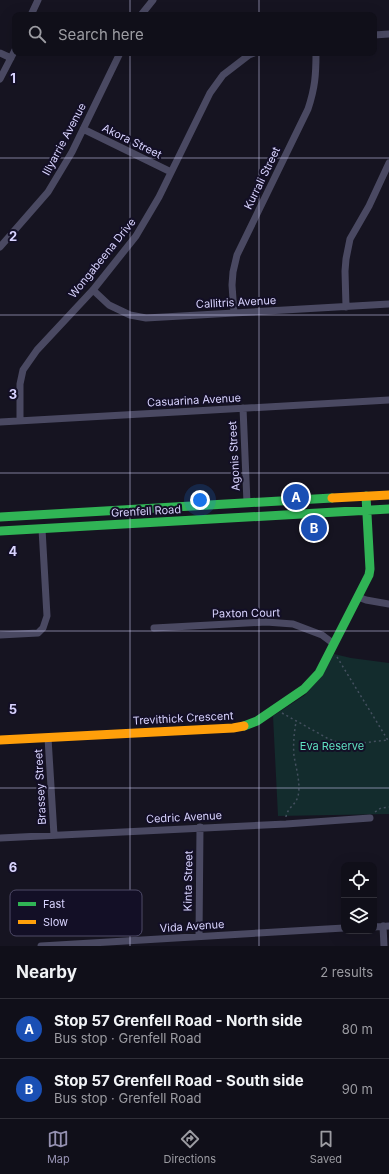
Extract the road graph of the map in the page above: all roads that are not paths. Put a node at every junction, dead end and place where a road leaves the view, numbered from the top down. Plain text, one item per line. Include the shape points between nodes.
1 (38, 0) edge
2 (153, 0) edge
3 (32, 12) edge
4 (143, 12) edge
5 (389, 34) edge
6 (377, 36) edge
7 (0, 53) edge
8 (119, 56) edge
9 (248, 56) edge
10 (316, 56) edge
11 (11, 58) joint
12 (0, 79) edge
13 (83, 129) junction
14 (389, 163) edge
15 (171, 172) junction
16 (0, 247) edge
17 (93, 290) junction
18 (389, 304) edge
19 (346, 307) junction
20 (234, 313) junction
21 (389, 400) edge
22 (243, 408) junction
23 (20, 421) junction
24 (0, 422) edge
25 (389, 495) edge
26 (366, 496) junction
27 (248, 503) junction
28 (389, 509) edge
29 (367, 510) junction
30 (41, 515) junction
31 (0, 517) edge
32 (248, 518) junction
33 (42, 529) junction
34 (0, 531) edge
35 (358, 597) junction
36 (389, 604) edge
37 (154, 628) dead end
38 (0, 635) edge
39 (333, 646) junction
40 (48, 738) junction
41 (0, 740) edge
42 (370, 818) road end
43 (200, 827) junction
44 (54, 834) junction
45 (0, 838) edge
46 (386, 926) edge
47 (341, 928) edge
48 (198, 936) junction
49 (106, 944) edge
50 (41, 946) edge
51 (384, 946) edge

1 - 3 street
2 - 4 street
5 - 6 street
7 - 11 street
8 - 13 street, Illyarrie Avenue
9 - 15 street, Wongabeena Drive via 223,76 210,93
10 - 20 street, Kurrali Street via 314,93 308,109 237,256 232,278
11 - 12 street
13 - 15 street, Akora Street
13 - 16 street, Illyarrie Avenue via 48,192
14 - 19 street via 350,239 345,271
15 - 17 street, Wongabeena Drive via 136,236
17 - 20 street, Callitris Avenue via 109,305 130,315 146,318
17 - 23 street, Wongabeena Drive via 37,350 24,370 20,384
18 - 19 street, Callitris Avenue
19 - 20 street, Callitris Avenue
21 - 22 street, Casuarina Avenue
22 - 23 street, Casuarina Avenue
22 - 27 street, Agonis Street
23 - 24 street, Casuarina Avenue
25 - 26 main road, Grenfell Road
26 - 27 main road, Grenfell Road
26 - 29 main road, Trevithick Crescent
27 - 30 main road, Grenfell Road
27 - 32 main road
28 - 29 main road, Grenfell Road
29 - 32 main road, Grenfell Road
29 - 35 main road, Trevithick Crescent via 370,569
30 - 31 main road, Grenfell Road
30 - 33 main road
32 - 33 main road, Grenfell Road
33 - 34 main road, Grenfell Road
33 - 38 street via 47,616 43,628 38,633
35 - 36 street
35 - 39 main road, Trevithick Crescent
37 - 39 street, Paxton Court via 266,622 293,624 322,635
39 - 40 main road, Trevithick Crescent via 319,673 304,689 249,724 233,728
40 - 41 main road, Trevithick Crescent
40 - 44 street, Brassey Street
42 - 43 street, Cedric Avenue
43 - 44 street, Cedric Avenue
43 - 48 street, Kinta Street
44 - 45 street, Cedric Avenue
46 - 51 street
47 - 48 street, Vida Avenue
48 - 49 street, Vida Avenue
49 - 50 street, Vida Avenue

